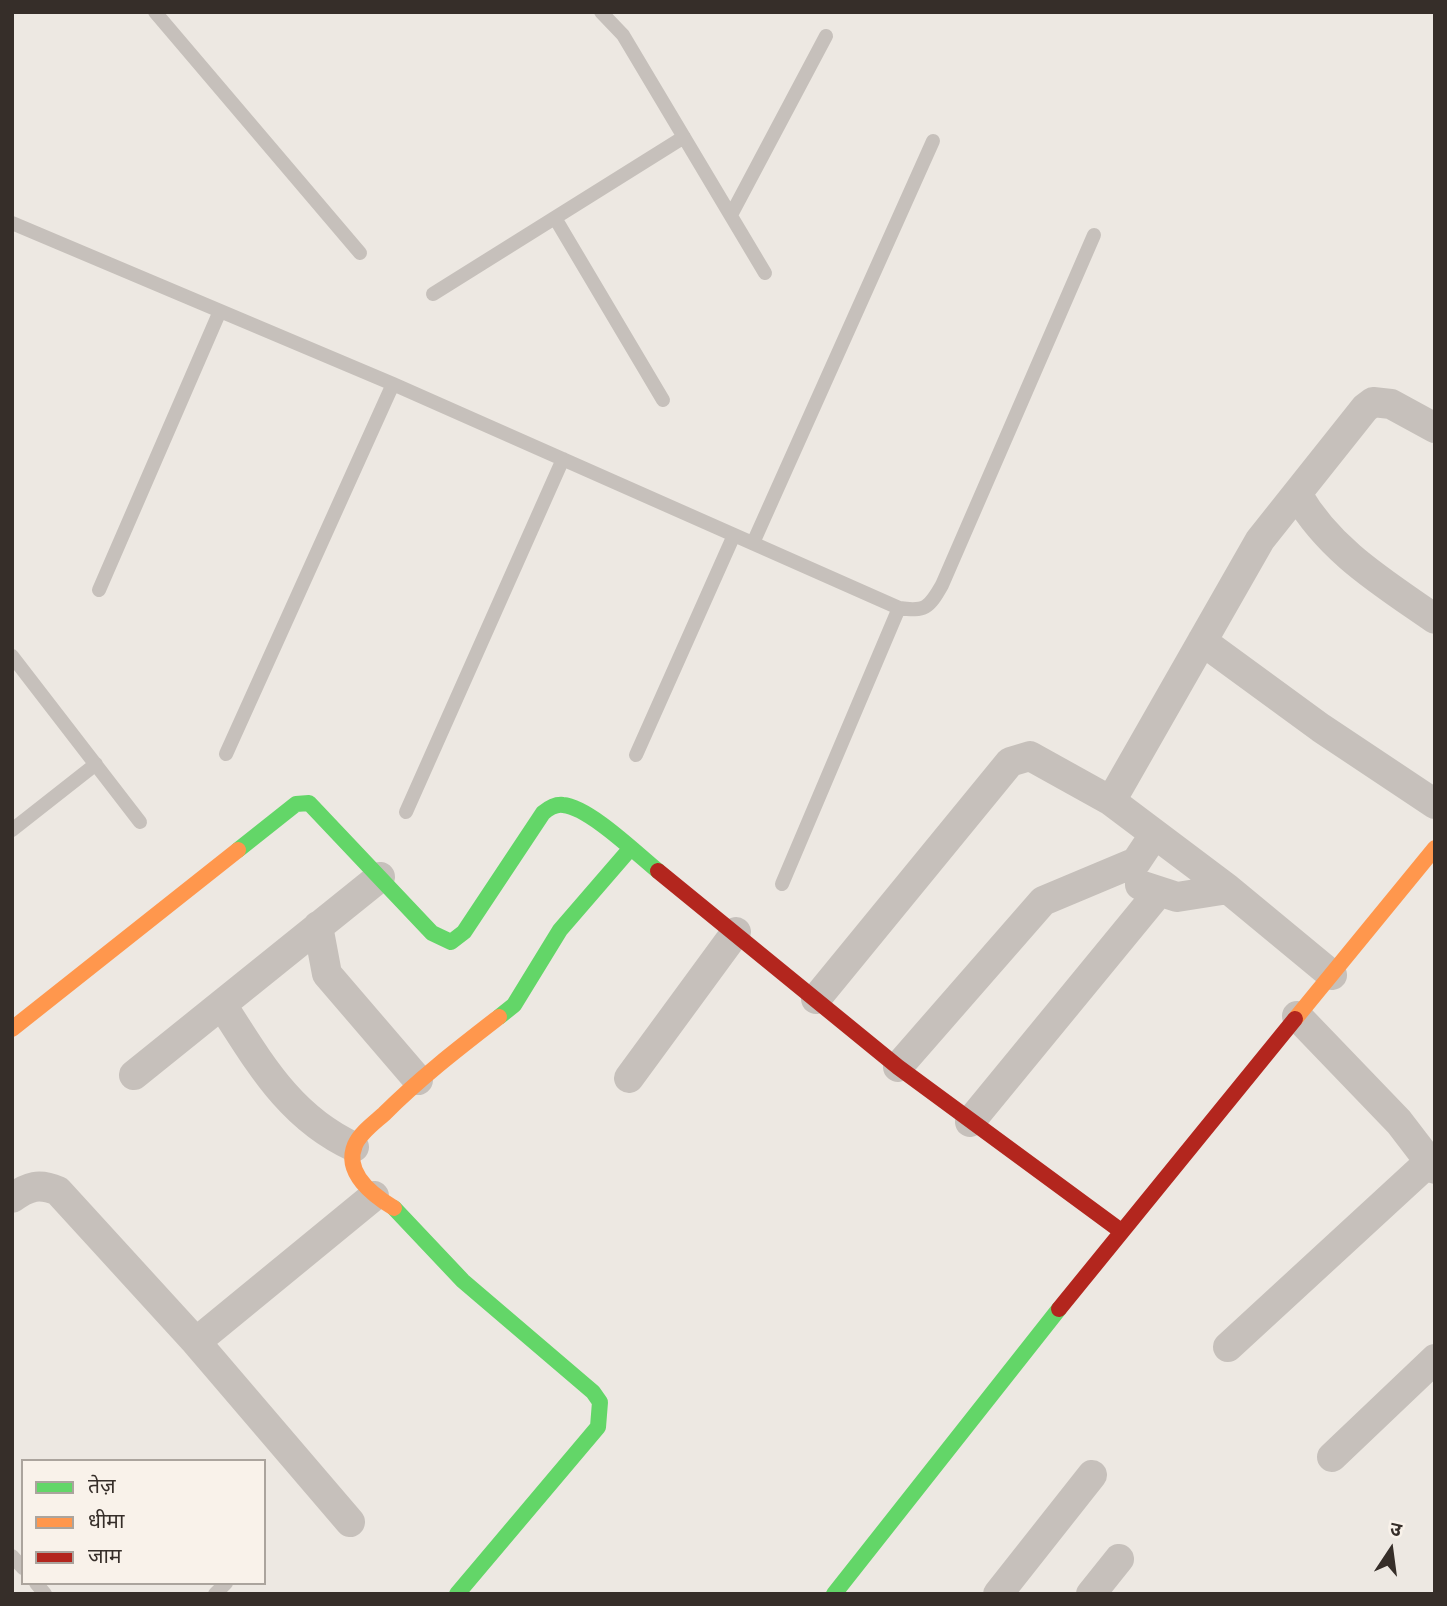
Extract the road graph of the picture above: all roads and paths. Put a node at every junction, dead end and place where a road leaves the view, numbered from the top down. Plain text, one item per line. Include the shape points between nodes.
1 (155, 12) edge
2 (601, 12) edge
3 (826, 36) dead end
4 (684, 137) junction
5 (933, 141) dead end
6 (731, 215) junction
7 (555, 218) junction
8 (12, 223) edge
9 (1094, 235) dead end
10 (360, 253) dead end
11 (765, 273) dead end
12 (433, 294) dead end
13 (220, 312) junction
14 (393, 384) junction
15 (663, 400) dead end
16 (1435, 428) edge
17 (563, 459) junction
18 (1297, 494) junction
19 (734, 535) junction
20 (752, 543) junction
21 (99, 590) dead end
22 (899, 608) junction
23 (1435, 619) edge
24 (1202, 640) junction
25 (12, 656) edge
26 (226, 754) dead end
27 (636, 755) dead end
28 (96, 764) junction
29 (1111, 801) junction
30 (1435, 804) edge
31 (406, 812) dead end
32 (140, 822) dead end
33 (12, 830) edge
34 (1154, 835) junction
35 (1435, 848) edge
36 (630, 849) junction
37 (1119, 872) junction
38 (380, 877) junction
39 (782, 884) dead end
40 (1228, 889) junction
41 (1158, 893) junction
42 (318, 926) junction
43 (736, 932) junction
44 (1332, 975) junction
45 (816, 999) junction
46 (222, 1004) junction
47 (1297, 1016) junction
48 (12, 1029) edge
49 (898, 1067) junction
50 (134, 1075) dead end
51 (629, 1078) dead end
52 (418, 1080) junction
53 (970, 1122) junction
54 (354, 1147) junction
55 (1432, 1166) edge
56 (374, 1196) junction
57 (12, 1199) edge
58 (1121, 1231) junction
59 (195, 1342) junction
60 (1228, 1347) dead end
61 (1435, 1359) edge
62 (1332, 1457) dead end
63 (1092, 1475) dead end
64 (350, 1522) dead end
65 (1119, 1559) dead end
66 (457, 1594) edge
67 (834, 1594) edge
68 (998, 1594) edge
69 (1091, 1594) edge

1 - 10 lane
2 - 4 lane via 623,35
3 - 6 lane
4 - 6 lane
4 - 7 lane
5 - 20 lane
6 - 11 lane
7 - 12 lane
7 - 15 lane
8 - 13 lane
9 - 22 lane via 942,585 931,603 919,611
13 - 14 lane
13 - 21 lane
14 - 17 lane
14 - 26 lane
16 - 18 street via 1391,404 1373,402
17 - 19 lane
17 - 31 lane
18 - 23 street via 1309,516 1340,551
18 - 24 street via 1260,540
19 - 20 lane
19 - 27 lane
20 - 22 lane
22 - 39 lane
24 - 29 street
24 - 30 street
25 - 28 lane
28 - 32 lane
28 - 33 lane
29 - 34 street
29 - 45 street via 1037,759 1019,757 1010,762
34 - 37 street via 1136,862
34 - 40 street
35 - 44 street
36 - 38 street via 575,808 552,805 464,932 451,942 432,933
36 - 43 street
36 - 52 street via 560,930 514,1005
37 - 41 street
37 - 49 street via 1043,901
38 - 42 street
38 - 48 street via 309,803 296,804
40 - 41 street via 1196,897
40 - 44 street
41 - 53 street
42 - 46 street
42 - 52 street via 327,974
43 - 45 street
43 - 51 street
44 - 47 street
45 - 49 street
46 - 50 street
46 - 54 street via 288,1101 320,1130
47 - 55 street via 1399,1122
47 - 58 street
49 - 53 street
52 - 54 street
53 - 58 street
54 - 56 street via 361,1182
55 - 60 street
56 - 59 street
56 - 66 street via 397,1210 463,1281 600,1402 598,1427
57 - 59 street via 37,1185 58,1191
58 - 67 street
59 - 64 street
61 - 62 street
63 - 68 street
65 - 69 street

